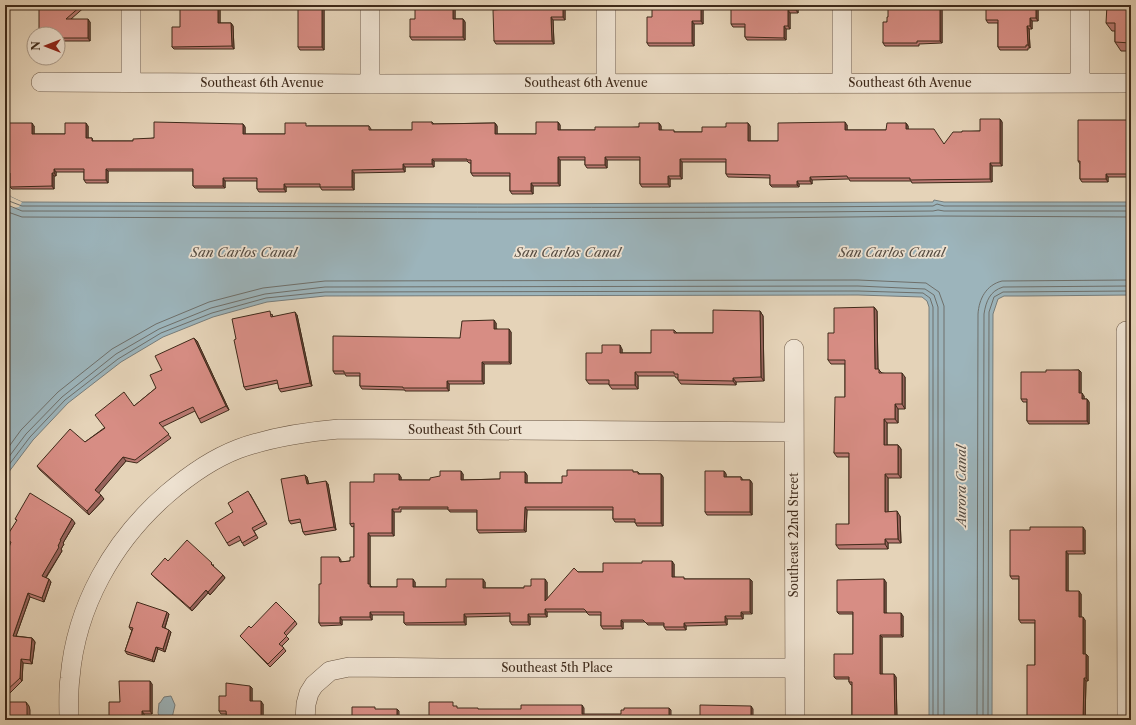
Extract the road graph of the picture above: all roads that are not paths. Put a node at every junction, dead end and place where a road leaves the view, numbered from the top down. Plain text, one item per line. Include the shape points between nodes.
1 (131, 5) edge
2 (370, 5) edge
3 (606, 5) edge
4 (842, 5) edge
5 (1080, 5) edge
6 (41, 82) dead end
7 (131, 82) junction
8 (606, 83) junction
9 (842, 83) junction
10 (1080, 83) junction
11 (1131, 83) edge
12 (370, 84) junction
13 (1126, 331) dead end
14 (794, 349) dead end
15 (1128, 430) edge
16 (794, 432) junction
17 (795, 668) junction
18 (1129, 668) edge
19 (68, 720) edge
20 (305, 720) edge
21 (795, 720) edge
22 (1127, 720) edge

1 - 7 street
2 - 12 street
3 - 8 street
4 - 9 street
5 - 10 street
6 - 7 street, Southeast 6th Avenue
7 - 12 street, Southeast 6th Avenue
8 - 9 street, Southeast 6th Avenue
8 - 12 street, Southeast 6th Avenue
9 - 10 street, Southeast 6th Avenue
10 - 11 street, Southeast 6th Avenue
13 - 15 street
14 - 16 street, Southeast 22nd Street
15 - 18 street
16 - 17 street, Southeast 22nd Street
16 - 19 street, Southeast 5th Court via 346,429 280,436 237,450 198,470 176,486 137,523 105,567 81,620 70,678
17 - 20 street, Southeast 5th Place via 349,667 330,671 314,685 306,704
17 - 21 street, Southeast 22nd Street
18 - 22 street

